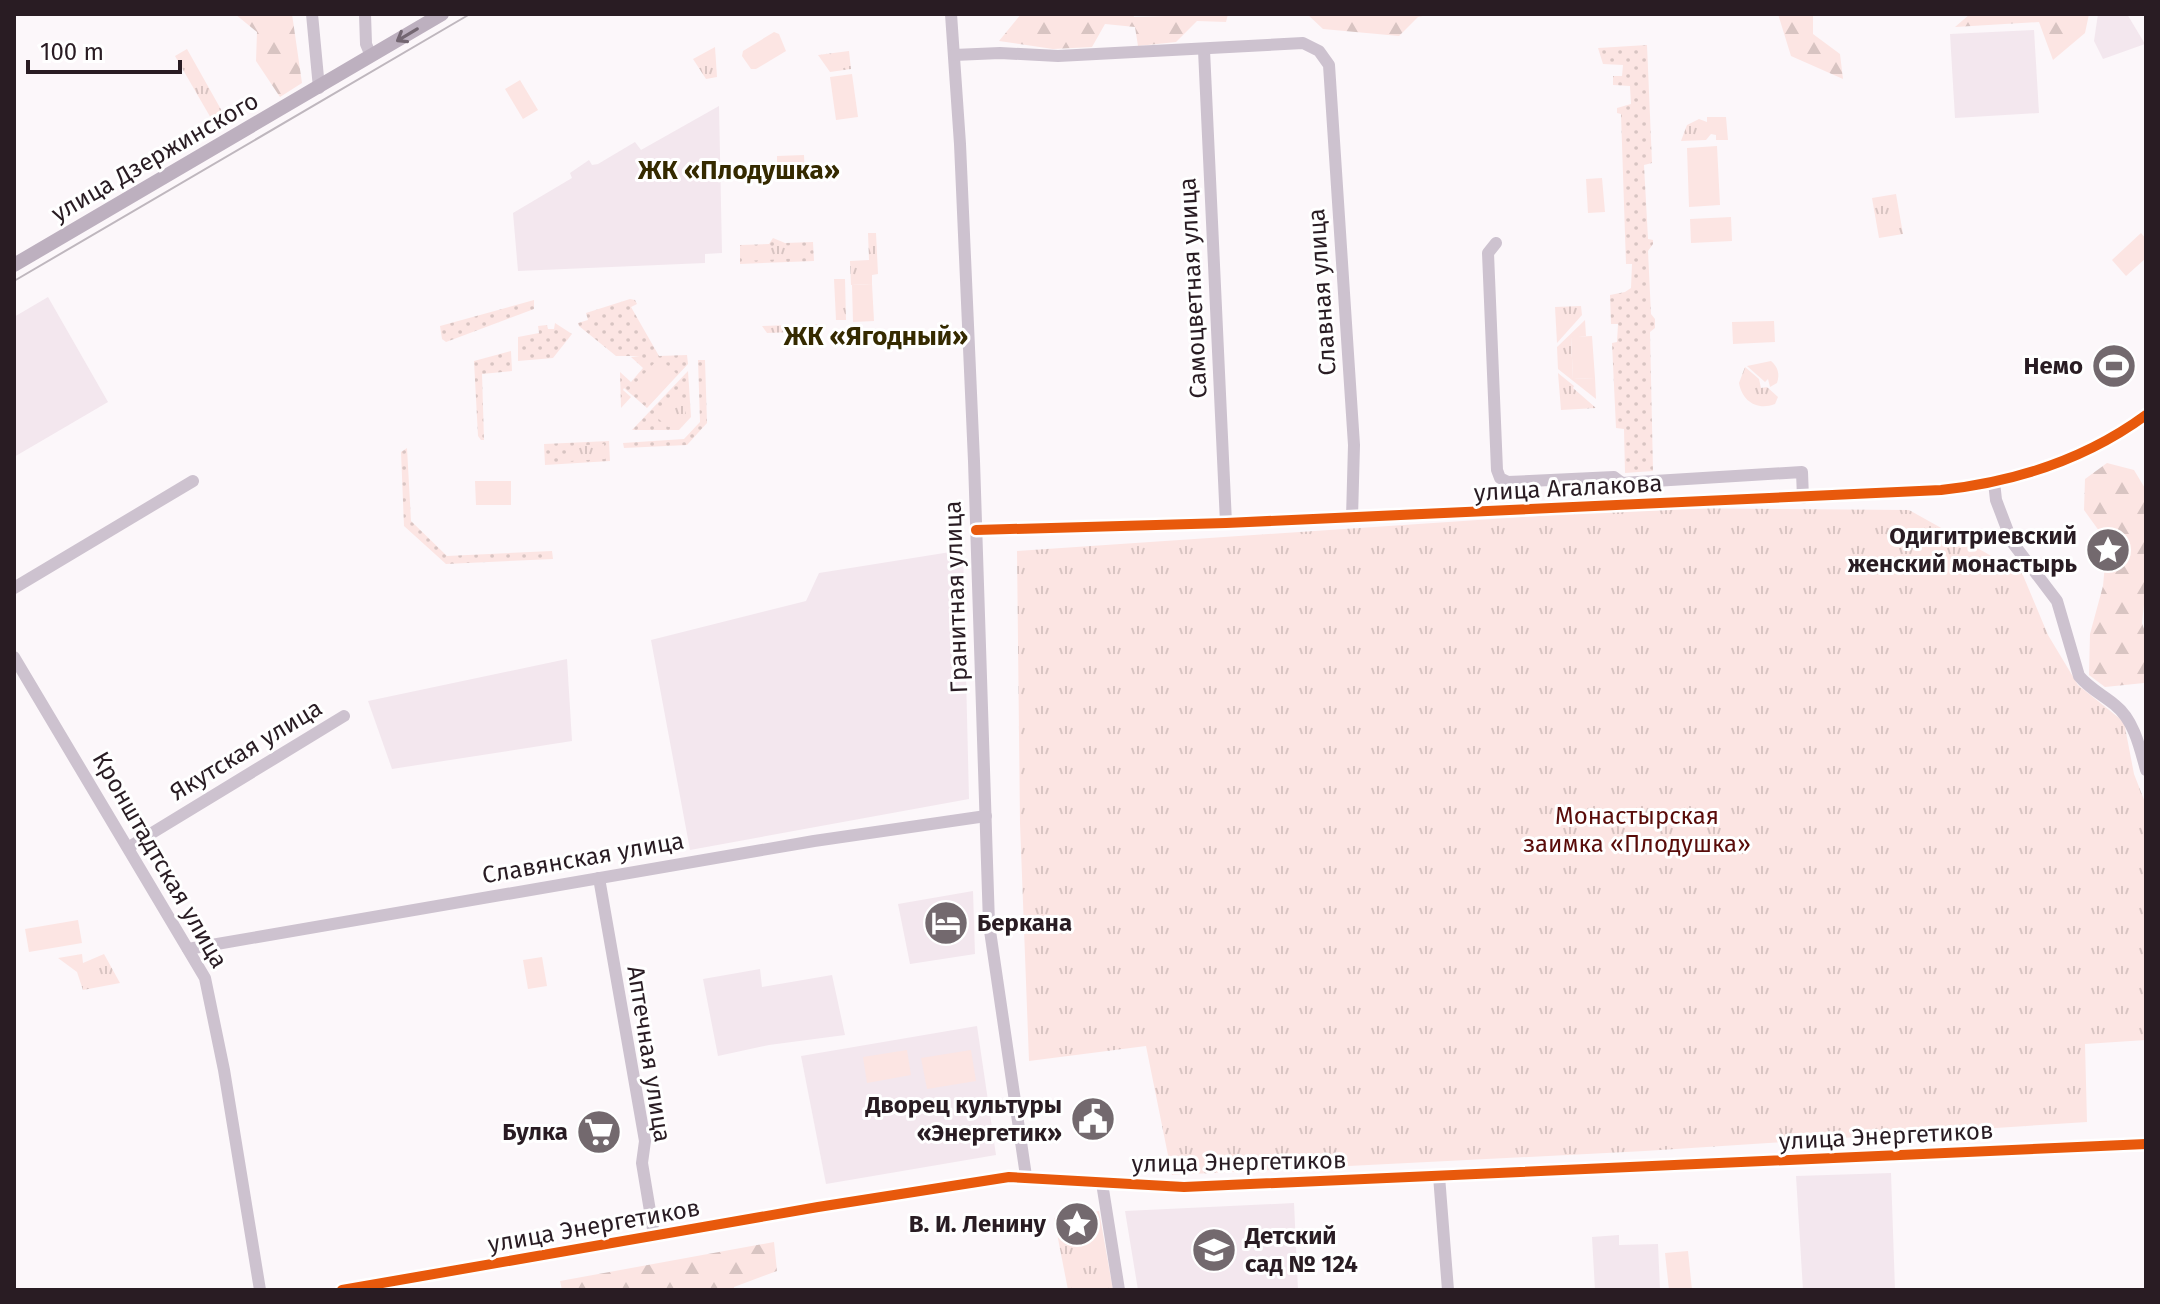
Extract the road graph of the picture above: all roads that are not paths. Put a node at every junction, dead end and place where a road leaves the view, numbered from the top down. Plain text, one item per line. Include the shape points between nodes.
1 (312, 14) edge
2 (365, 14) edge
3 (442, 14) edge
4 (951, 14) edge
5 (1204, 50) junction
6 (954, 55) junction
7 (371, 56) junction
8 (319, 88) junction
9 (1496, 243) dead end
10 (14, 265) edge
11 (2146, 415) edge
12 (193, 481) dead end
13 (1994, 482) junction
14 (1803, 498) junction
15 (1352, 518) junction
16 (1226, 523) junction
17 (976, 530) junction
18 (14, 588) edge
19 (14, 657) edge
20 (344, 716) dead end
21 (2146, 770) edge
22 (986, 816) junction
23 (129, 847) junction
24 (599, 878) junction
25 (188, 949) junction
26 (2146, 1144) edge
27 (1026, 1176) junction
28 (1439, 1176) junction
29 (1102, 1183) junction
30 (654, 1235) junction
31 (260, 1290) edge
32 (342, 1290) edge
33 (1119, 1290) edge
34 (1448, 1290) edge

1 - 8 street
2 - 7 street
3 -> 7 main road, улица Дзержинского
4 - 6 street, Гранитная улица
5 - 6 street
5 - 15 street, Славная улица via 1303,43 1319,51 1329,65 1354,445
5 - 16 street, Самоцветная улица
6 - 17 street, Гранитная улица
7 - 8 main road, улица Дзержинского
8 - 10 main road, улица Дзержинского
9 - 14 street via 1488,253 1500,478 1508,482 1614,477 1622,483 1802,472
11 - 13 street, улица Агалакова via 2072,457
12 - 18 street
13 - 14 street, улица Агалакова
13 - 21 street via 2012,542 2057,601 2079,676 2122,711
14 - 15 street, улица Агалакова
15 - 16 street, улица Агалакова
16 - 17 street, улица Агалакова
17 - 22 street, Гранитная улица
19 - 23 street, Кронштадтская улица
20 - 23 street, Якутская улица
22 - 24 street, Славянская улица
22 - 27 street, Гранитная улица via 989,924
23 - 25 street, Кронштадтская улица
24 - 25 street, Славянская улица
24 - 30 street, Аптечная улица via 645,1141 642,1163
25 - 31 street, Кронштадтская улица via 209,987
26 - 28 street, улица Энергетиков
27 - 29 street, улица Энергетиков
27 - 30 street, улица Энергетиков
28 - 29 street, улица Энергетиков via 1184,1187
28 - 34 street
29 - 33 street
30 - 32 street, улица Энергетиков

